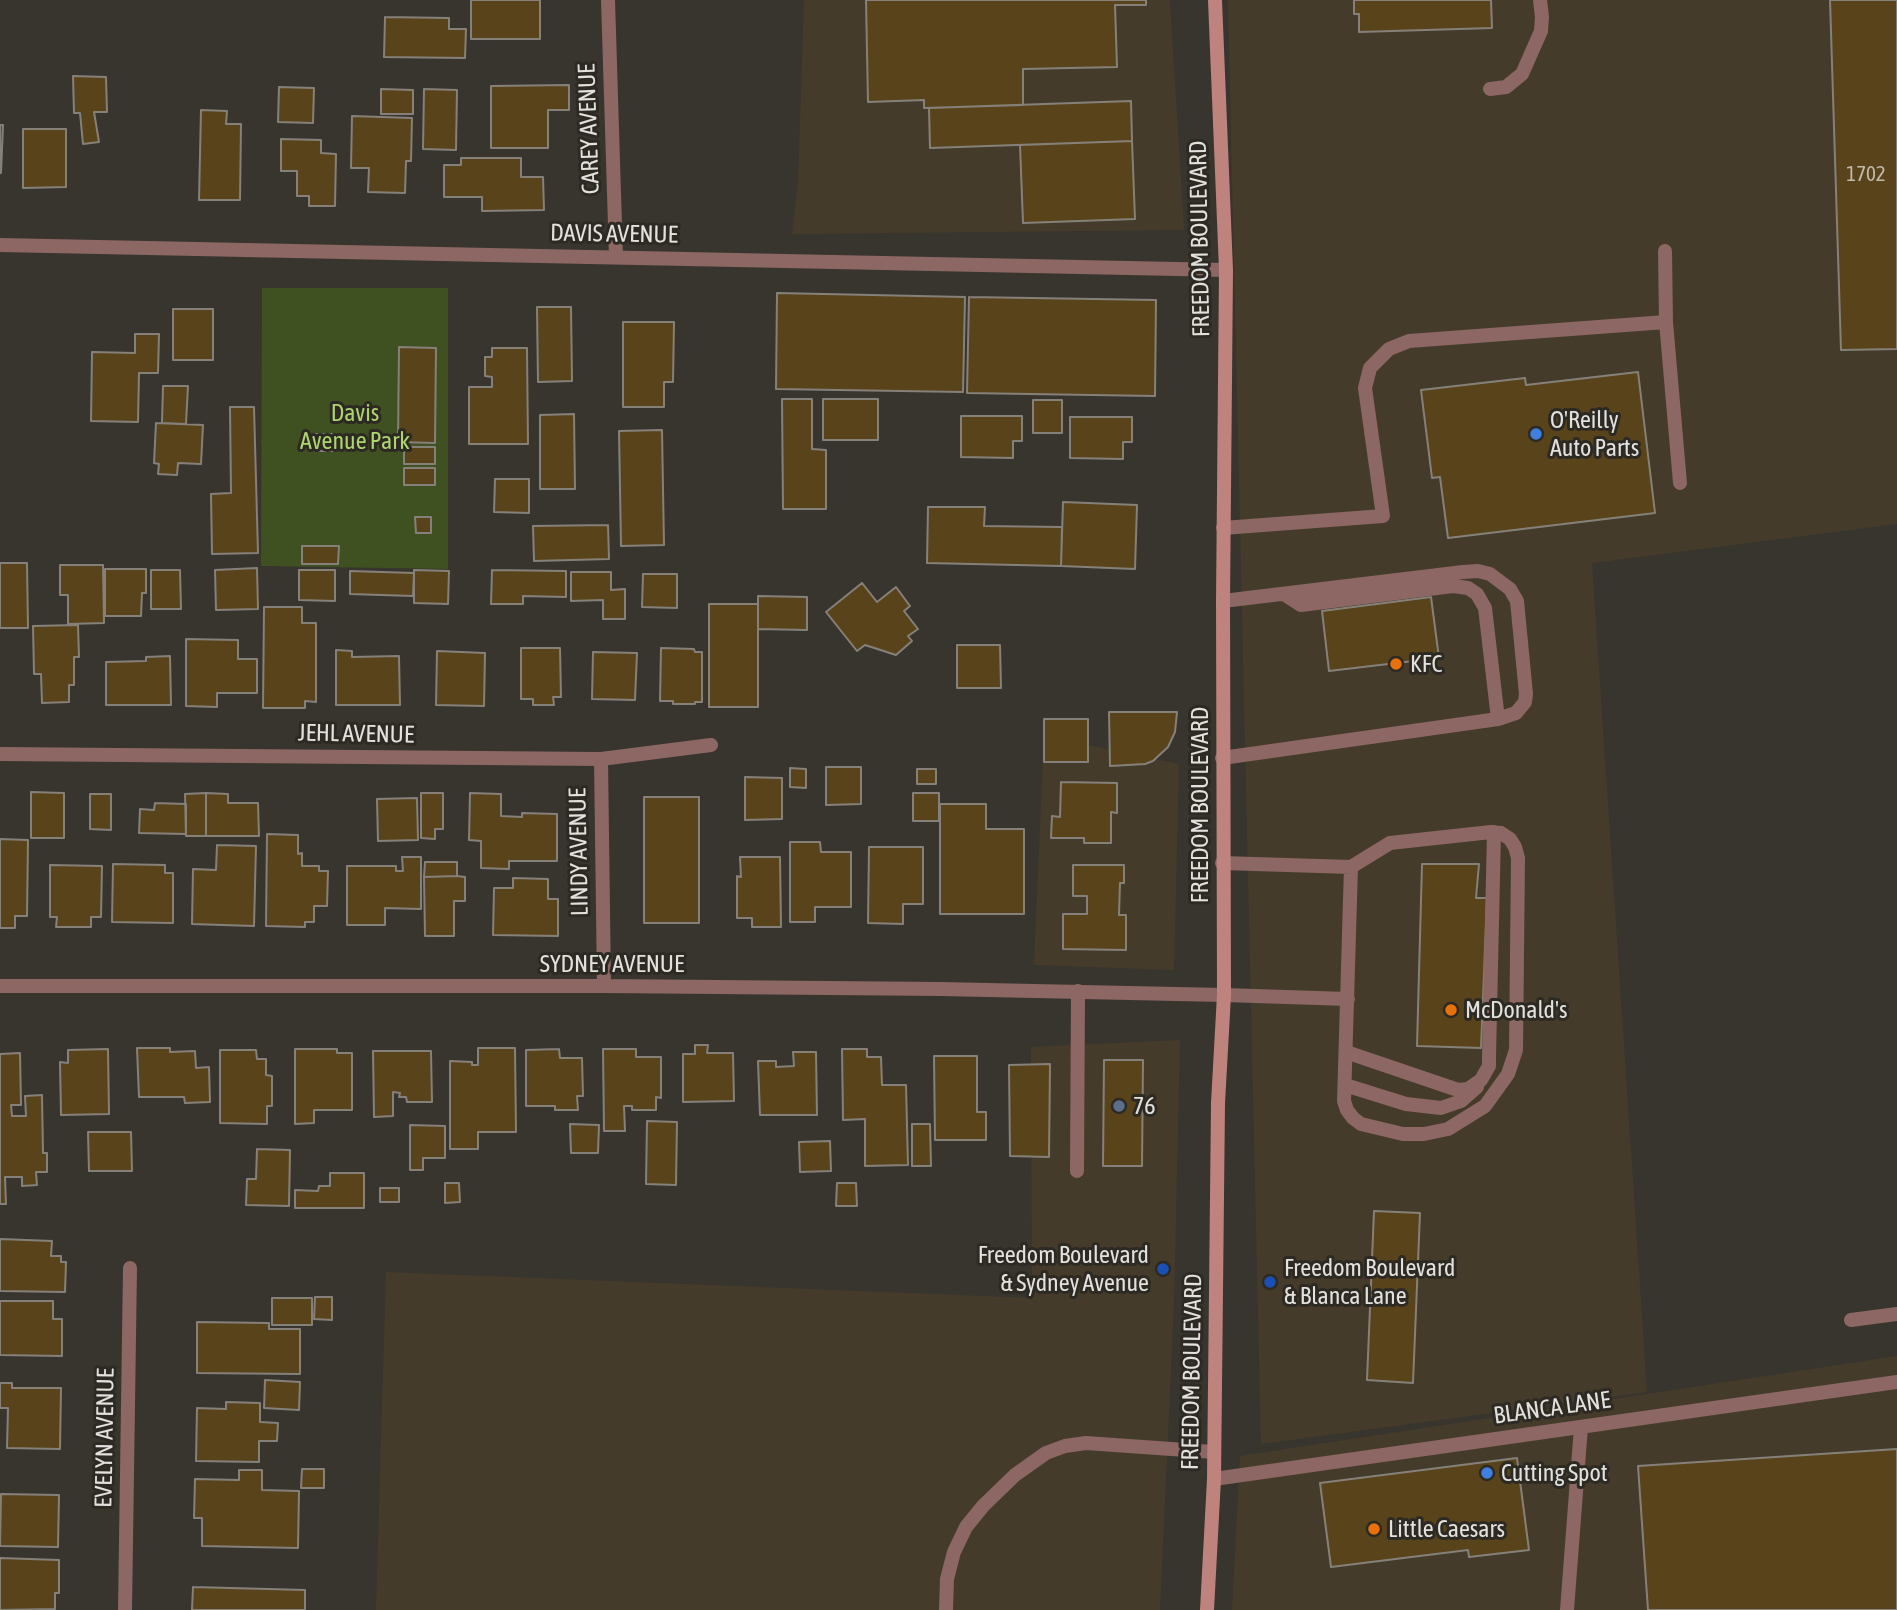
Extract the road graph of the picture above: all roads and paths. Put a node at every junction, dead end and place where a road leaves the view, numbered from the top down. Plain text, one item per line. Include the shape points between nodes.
1 (608, 0) edge
2 (1215, 0) edge
3 (1540, 0) edge
4 (1490, 89) dead end
5 (0, 245) edge
6 (1665, 251) dead end
7 (616, 257) junction
8 (1226, 270) junction
9 (1666, 322) junction
10 (1680, 483) dead end
11 (1223, 528) junction
12 (1284, 594) junction
13 (1223, 601) junction
14 (1498, 719) junction
15 (711, 745) dead end
16 (0, 754) edge
17 (1222, 758) junction
18 (601, 759) junction
19 (1494, 832) junction
20 (1222, 863) junction
21 (1351, 867) junction
22 (0, 986) edge
23 (604, 986) junction
24 (1078, 991) junction
25 (1224, 995) junction
26 (1348, 999) junction
27 (1346, 1052) junction
28 (1481, 1080) junction
29 (1345, 1085) junction
30 (1077, 1171) dead end
31 (130, 1268) dead end
32 (1897, 1314) edge
33 (1851, 1320) dead end
34 (1897, 1382) edge
35 (1581, 1426) junction
36 (1214, 1452) junction
37 (1214, 1479) junction
38 (125, 1610) edge
39 (946, 1610) edge
40 (1208, 1610) edge
41 (1567, 1610) edge

1 - 7 street, CAREY AVENUE
2 - 8 main road, FREEDOM BOULEVARD
3 - 4 street via 1541,31 1522,74 1506,87
5 - 7 street, DAVIS AVENUE
6 - 9 street
7 - 8 street, DAVIS AVENUE
8 - 11 main road, FREEDOM BOULEVARD
9 - 10 street
9 - 11 street via 1409,341 1389,348 1370,368 1365,388 1383,516
11 - 13 main road, FREEDOM BOULEVARD
12 - 13 street
12 - 14 street via 1301,604 1468,588 1485,608
12 - 14 street via 1463,572 1490,573 1517,601 1526,694 1516,713
13 - 17 main road, FREEDOM BOULEVARD
14 - 17 street
15 - 18 street, JEHL AVENUE
16 - 18 street, JEHL AVENUE
17 - 20 main road, FREEDOM BOULEVARD
18 - 23 street, LINDY AVENUE
19 - 21 street via 1390,843
19 - 28 street via 1489,1066
19 - 29 street via 1510,839 1518,858 1518,1023 1508,1074 1485,1106 1468,1119 1424,1134 1362,1124 1347,1110
20 - 21 street
20 - 25 main road, FREEDOM BOULEVARD
21 - 26 street
22 - 23 street, SYDNEY AVENUE
23 - 24 street, SYDNEY AVENUE
24 - 25 street, SYDNEY AVENUE
24 - 30 street
25 - 26 street, SYDNEY AVENUE
25 - 36 main road, FREEDOM BOULEVARD via 1217,1103
26 - 27 street
27 - 28 street via 1458,1090
27 - 29 street
28 - 29 street via 1461,1101 1441,1108 1406,1104
31 - 38 street, EVELYN AVENUE
32 - 33 street
34 - 35 street, BLANCA LANE
35 - 37 street, BLANCA LANE
35 - 41 street
36 - 37 main road, FREEDOM BOULEVARD
36 - 39 street via 1086,1443 1046,1453 1015,1475 966,1527 947,1579
37 - 40 main road, FREEDOM BOULEVARD

